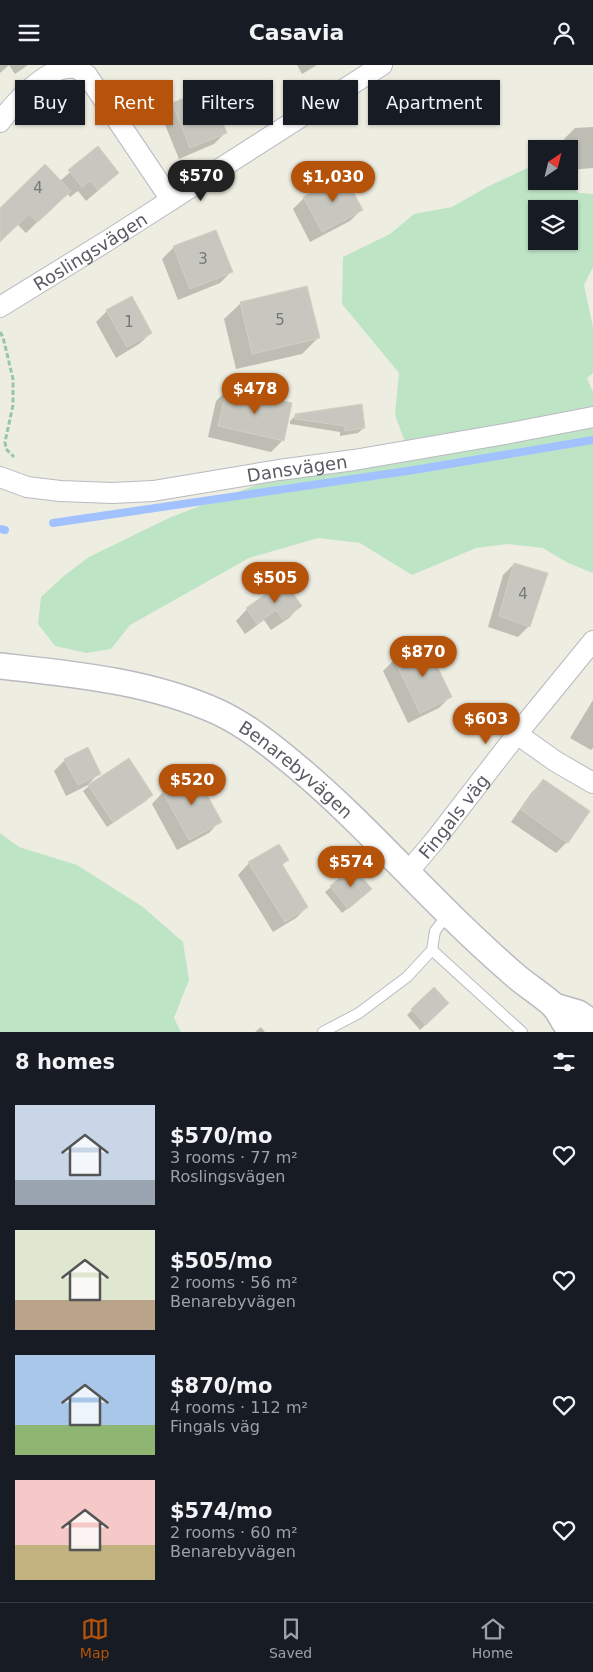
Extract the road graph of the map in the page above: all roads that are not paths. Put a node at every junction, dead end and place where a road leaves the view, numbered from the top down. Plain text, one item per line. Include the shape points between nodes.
1 (382, 65) edge
2 (0, 122) edge
3 (172, 201) junction
4 (0, 307) edge
5 (593, 417) edge
6 (0, 477) edge
7 (593, 641) edge
8 (0, 666) edge
9 (516, 734) junction
10 (593, 783) edge
11 (408, 872) junction
12 (449, 914) junction
13 (432, 950) junction
14 (554, 1006) junction
15 (593, 1023) edge
16 (322, 1032) edge
17 (522, 1032) edge
18 (573, 1032) edge

1 - 3 street, Roslingsvägen
2 - 3 street via 38,82 60,69 75,68 87,75
3 - 4 street, Roslingsvägen
5 - 6 street, Dansvägen via 153,491 60,491 27,487
7 - 9 street, Fingals väg
8 - 11 street, Benarebyvägen via 132,685 218,712 268,743 311,778
9 - 10 street
9 - 11 street, Fingals väg
11 - 12 street, Benarebyvägen
12 - 13 lane via 435,931
12 - 14 street, Benarebyvägen
13 - 16 lane via 386,994
13 - 17 lane
14 - 15 street, Benarebyvägen via 578,1013
14 - 18 street, Benarebyvägen

